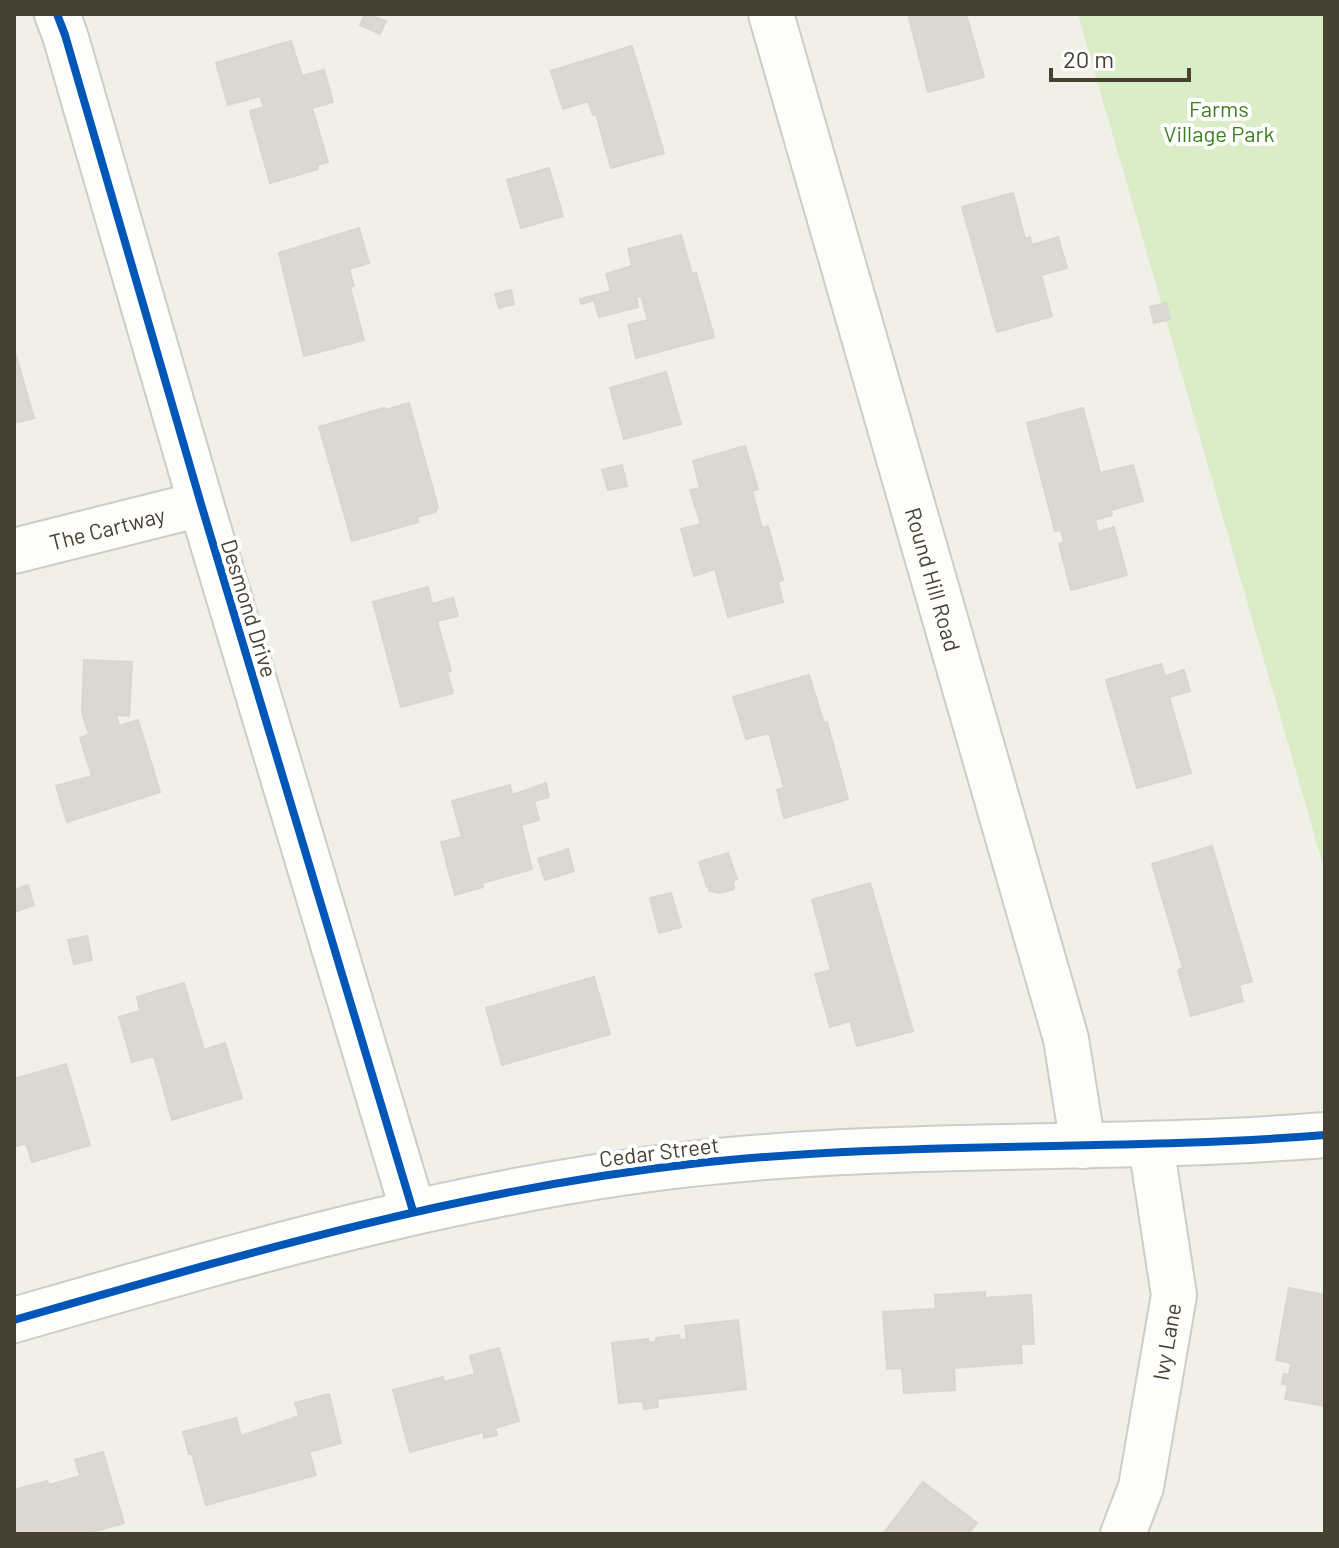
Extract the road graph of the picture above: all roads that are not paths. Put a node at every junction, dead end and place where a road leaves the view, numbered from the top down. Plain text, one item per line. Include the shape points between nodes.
1 (57, 14) edge
2 (771, 14) edge
3 (201, 504) junction
4 (14, 551) edge
5 (1325, 1135) edge
6 (1151, 1145) junction
7 (1083, 1146) junction
8 (413, 1211) junction
9 (14, 1320) edge
10 (1123, 1534) edge

1 - 3 street, Desmond Drive
2 - 7 street, Round Hill Road via 1066,1039
3 - 4 street, The Cartway
3 - 8 street, Desmond Drive
5 - 6 street, Cedar Street
6 - 7 street, Cedar Street
6 - 10 street, Ivy Lane via 1174,1295 1141,1487
7 - 8 street, Cedar Street via 859,1150 725,1160 566,1181
8 - 9 street, Cedar Street

